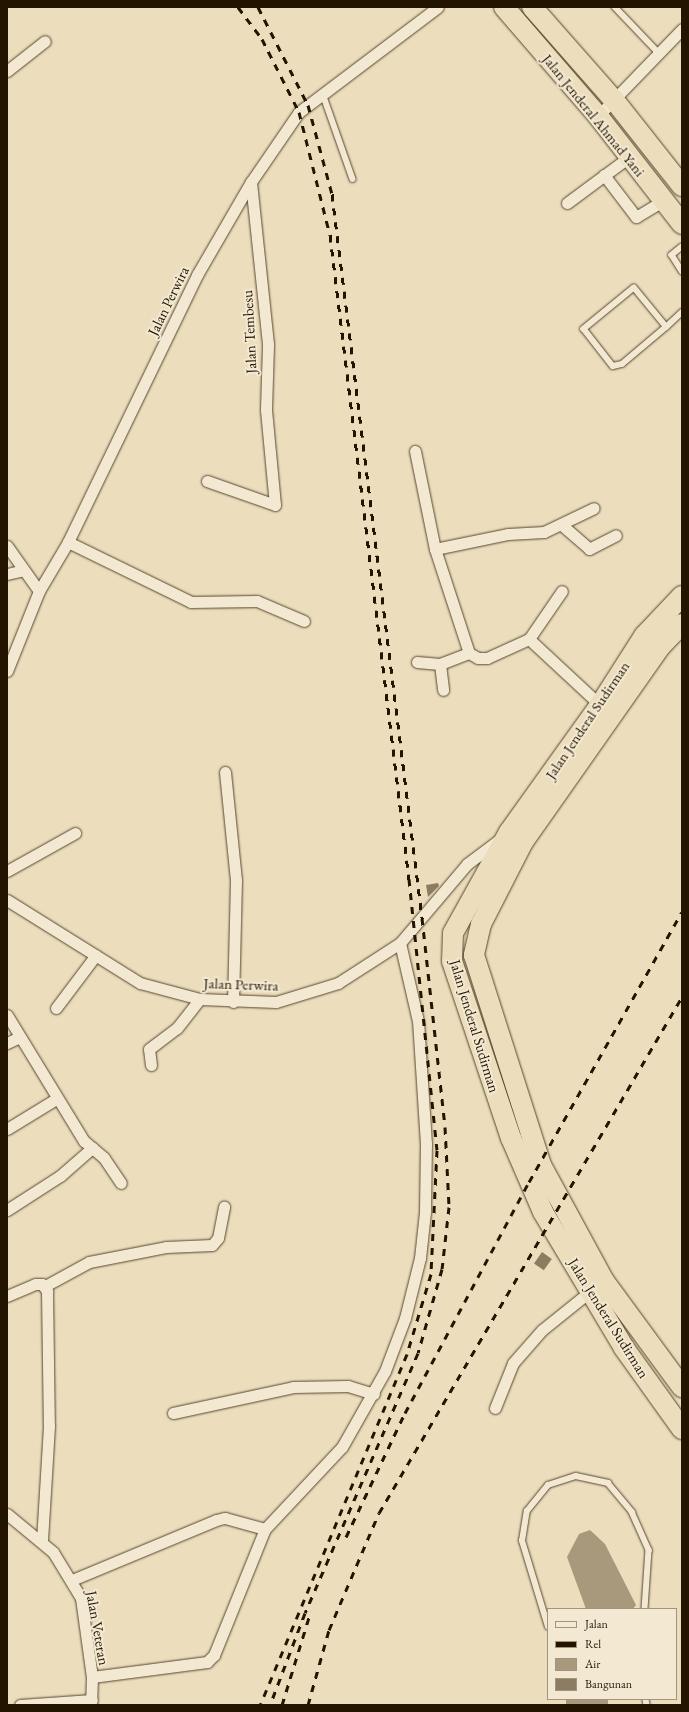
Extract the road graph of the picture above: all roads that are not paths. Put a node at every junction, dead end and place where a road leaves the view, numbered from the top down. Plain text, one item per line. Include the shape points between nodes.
1 (438, 7) edge
2 (504, 7) edge
3 (532, 7) edge
4 (615, 7) edge
5 (682, 29) edge
6 (45, 41) dead end
7 (659, 53) junction
8 (7, 70) edge
9 (323, 94) junction
10 (614, 100) junction
11 (598, 116) junction
12 (629, 157) junction
13 (604, 175) junction
14 (353, 179) dead end
15 (251, 182) junction
16 (682, 186) edge
17 (663, 201) junction
18 (567, 203) dead end
19 (682, 224) edge
20 (682, 248) edge
21 (682, 271) edge
22 (682, 312) edge
23 (666, 327) junction
24 (415, 451) dead end
25 (207, 481) dead end
26 (594, 508) dead end
27 (563, 526) junction
28 (616, 535) dead end
29 (68, 542) junction
30 (7, 546) edge
31 (435, 549) junction
32 (24, 570) junction
33 (7, 574) edge
34 (39, 591) junction
35 (562, 591) dead end
36 (682, 596) edge
37 (304, 621) dead end
38 (682, 624) edge
39 (529, 639) junction
40 (469, 653) junction
41 (417, 662) dead end
42 (440, 664) junction
43 (7, 671) edge
44 (443, 690) dead end
45 (600, 705) junction
46 (225, 772) dead end
47 (75, 833) dead end
48 (516, 837) junction
49 (7, 871) edge
50 (7, 900) edge
51 (400, 943) junction
52 (96, 955) junction
53 (200, 999) junction
54 (233, 1002) junction
55 (56, 1008) dead end
56 (7, 1015) edge
57 (20, 1037) junction
58 (7, 1043) edge
59 (151, 1065) dead end
60 (56, 1099) junction
61 (7, 1129) edge
62 (92, 1148) junction
63 (121, 1183) dead end
64 (224, 1207) dead end
65 (7, 1210) edge
66 (45, 1286) junction
67 (597, 1286) junction
68 (7, 1296) edge
69 (682, 1387) edge
70 (374, 1394) junction
71 (495, 1408) dead end
72 (173, 1413) dead end
73 (682, 1429) edge
74 (8, 1517) edge
75 (266, 1529) junction
76 (42, 1540) junction
77 (72, 1580) junction
78 (645, 1608) edge
79 (547, 1624) edge
80 (92, 1677) junction
81 (91, 1702) edge
82 (20, 1705) edge

1 - 9 street, Jalan Perwira
2 - 11 highway, Jalan Jenderal Ahmad Yani
3 - 10 highway, Jalan Jenderal Ahmad Yani
4 - 7 lane
5 - 7 street
6 - 8 street
7 - 10 street
9 - 14 lane
9 - 15 street, Jalan Perwira via 299,112
10 - 11 street
10 - 16 highway, Jalan Jenderal Ahmad Yani
11 - 12 highway, Jalan Jenderal Ahmad Yani
12 - 13 street
12 - 17 highway, Jalan Jenderal Ahmad Yani
13 - 17 street via 636,217
13 - 18 street
15 - 25 street, Jalan Tembesu via 268,344 266,410 275,505
15 - 29 street, Jalan Perwira via 197,275
17 - 19 highway, Jalan Jenderal Ahmad Yani
20 - 21 lane via 672,255
22 - 23 lane
23 - 23 lane via 622,364 613,366 584,329 634,288
24 - 31 street
26 - 27 street
27 - 28 street via 589,549
27 - 31 street
29 - 34 street, Jalan Perwira
29 - 37 street via 191,602 257,601
30 - 32 street
31 - 40 street
32 - 33 street
32 - 34 street
34 - 43 street, Jalan Perwira
35 - 39 street
36 - 45 highway, Jalan Jenderal Sudirman via 644,636
38 - 48 highway, Jalan Jenderal Sudirman via 660,647
39 - 40 street via 487,658 478,658
39 - 45 street
40 - 42 street
41 - 42 street
42 - 44 street
45 - 48 highway, Jalan Jenderal Sudirman
46 - 54 street via 236,880
47 - 49 street
48 - 51 street, Jalan Perwira via 468,864
48 - 67 highway, Jalan Jenderal Sudirman via 453,933 452,961 529,1182
50 - 52 street, Jalan Perwira
51 - 54 street, Jalan Perwira via 338,983 294,1000
51 - 70 street via 418,1021 426,1144 425,1212 420,1258 406,1318
52 - 53 street, Jalan Perwira via 140,982
52 - 55 street
53 - 54 street, Jalan Perwira
53 - 59 street via 177,1028 149,1048
56 - 57 street
57 - 58 street
57 - 60 street
60 - 61 street
60 - 62 street
62 - 63 street
62 - 65 street via 60,1176
64 - 66 street via 218,1238 212,1245 166,1247 89,1262
66 - 68 street via 35,1284
66 - 76 street via 49,1426
67 - 69 highway, Jalan Jenderal Sudirman
67 - 71 street via 542,1330 513,1363
67 - 73 highway, Jalan Jenderal Sudirman via 624,1348
70 - 72 street via 348,1386 293,1387
70 - 75 street via 342,1446
74 - 76 street, Jalan Veteran
75 - 77 street via 225,1518 216,1520
75 - 80 street via 214,1655 207,1662
76 - 77 street, Jalan Veteran
77 - 80 street, Jalan Veteran via 81,1598
78 - 79 lane via 648,1550 632,1512 608,1484 576,1476 548,1485 527,1511 522,1541
80 - 81 street, Jalan Veteran
81 - 82 street

